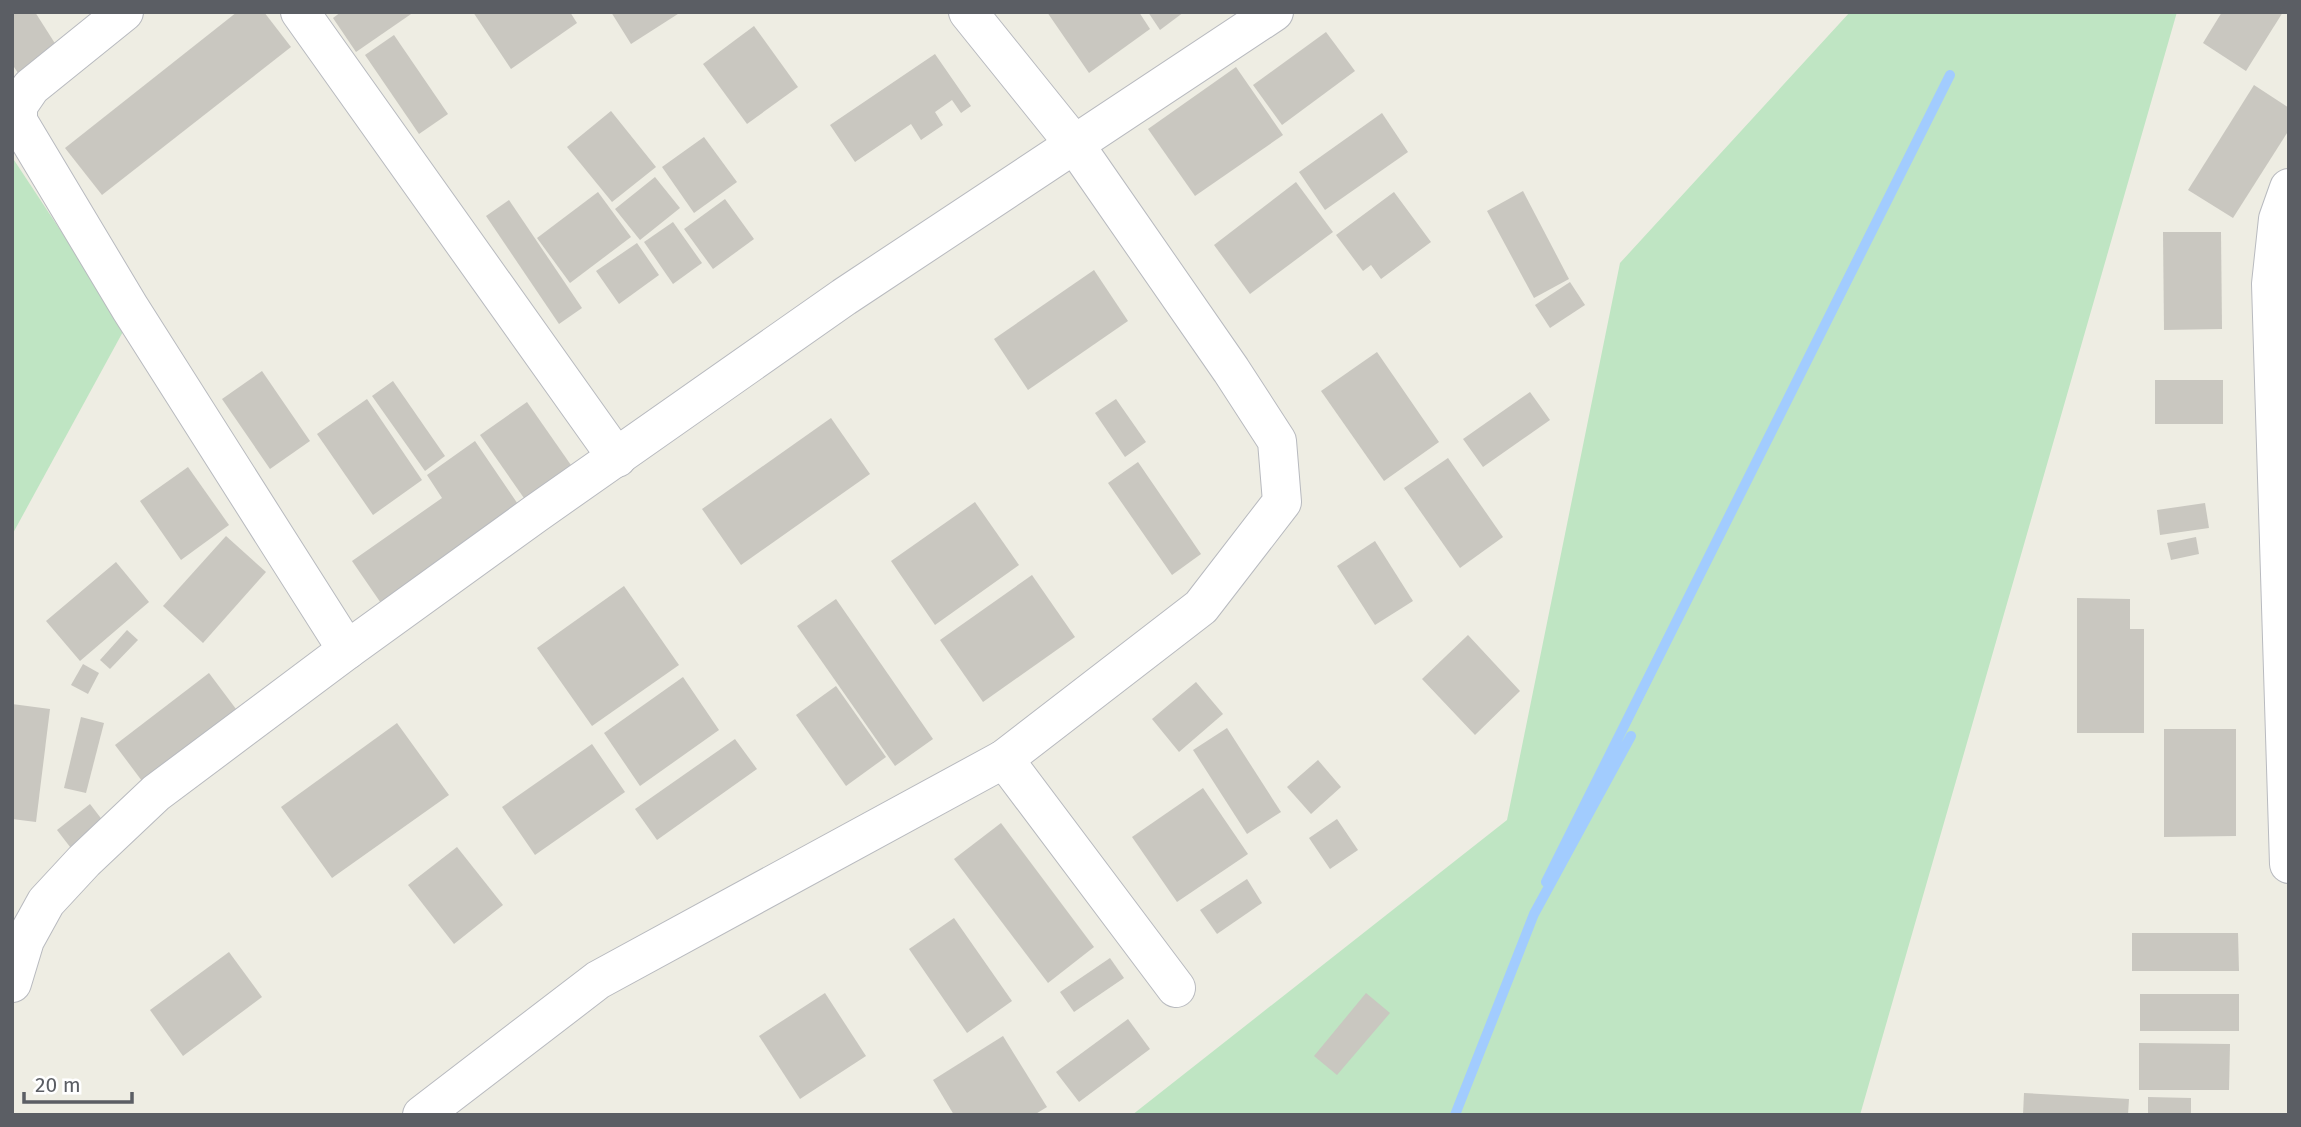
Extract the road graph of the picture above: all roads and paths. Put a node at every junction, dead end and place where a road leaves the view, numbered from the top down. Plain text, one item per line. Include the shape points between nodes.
1 (124, 12) edge
2 (300, 12) edge
3 (968, 12) edge
4 (1274, 12) edge
5 (1075, 145) junction
6 (2289, 188) edge
7 (617, 458) junction
8 (348, 650) junction
9 (1004, 759) junction
10 (2289, 864) edge
11 (12, 983) edge
12 (1176, 988) dead end
13 (422, 1115) edge

1 - 8 street via 31,86 18,106 18,121 130,308
2 - 7 street
3 - 5 street
4 - 5 street
5 - 7 street via 844,297
5 - 9 street via 1277,441 1282,502 1201,607
6 - 10 street via 2278,219 2271,284
7 - 8 street
8 - 11 street via 156,793 84,861 46,902 25,940
9 - 12 street
9 - 13 street via 598,980

